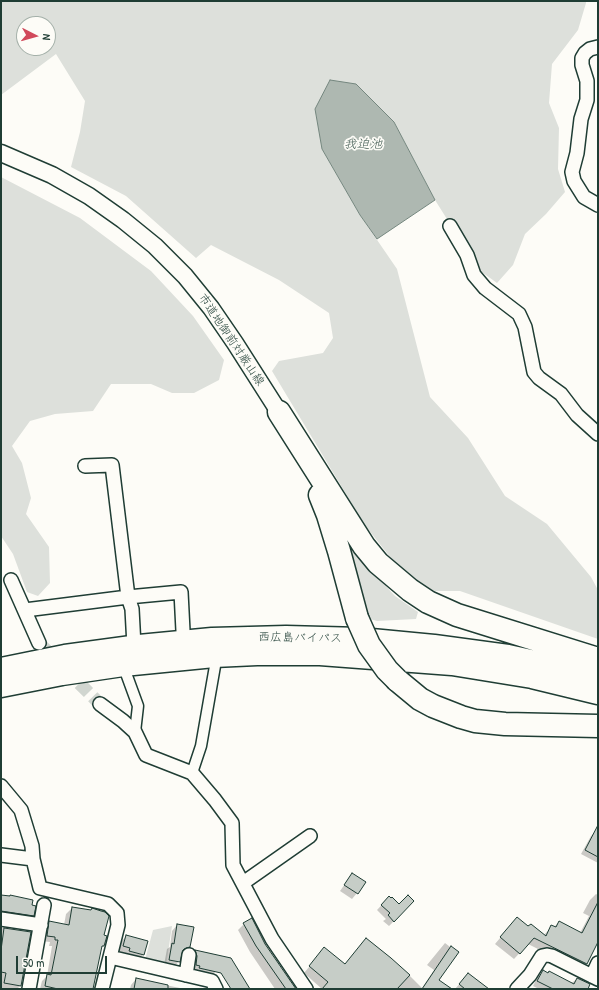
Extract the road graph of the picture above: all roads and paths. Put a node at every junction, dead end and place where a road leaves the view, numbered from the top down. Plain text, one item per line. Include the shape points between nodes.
1 (598, 47) edge
2 (1, 153) edge
3 (598, 205) edge
4 (450, 226) dead end
5 (279, 412) junction
6 (598, 434) edge
7 (85, 466) dead end
8 (11, 580) dead end
9 (128, 597) junction
10 (25, 610) junction
11 (183, 632) dead end
12 (39, 643) tunnel mouth
13 (134, 646) junction
14 (214, 656) junction
15 (598, 659) edge
16 (123, 665) junction
17 (1, 669) edge
18 (598, 676) edge
19 (1, 686) edge
20 (598, 692) edge
21 (100, 704) tunnel mouth
22 (598, 726) edge
23 (135, 732) junction
24 (192, 774) junction
25 (1, 786) edge
26 (310, 836) dead end
27 (1, 854) edge
28 (33, 858) junction
29 (243, 883) junction
30 (44, 905) dead end
31 (1, 920) edge
32 (41, 926) junction
33 (189, 955) dead end
34 (110, 956) junction
35 (598, 963) edge
36 (186, 975) junction
37 (595, 977) edge
38 (29, 989) edge
39 (102, 989) edge
40 (216, 989) edge
41 (306, 989) edge
42 (517, 989) edge

1 - 3 street via 590,49 582,58 587,80 587,100 572,172 584,197
2 - 5 street, 市道地御前対厳山線 via 52,175 89,196 155,246 185,276 211,308
4 - 6 street via 467,255 474,275 485,288 519,314 525,327 534,372 561,394 576,415
5 - 15 highway via 364,546 393,577 410,590 457,615
5 - 22 highway, bridge via 298,445 328,515 357,618 369,645 397,680 420,699 461,718 490,723
7 - 9 street via 112,464
8 - 10 street
9 - 10 street
9 - 11 street via 181,592
9 - 13 street via 132,609
10 - 12 street
13 - 17 highway, 西広島バイパス
13 - 18 highway, 西広島バイパス via 249,638 361,639 471,651 544,663
14 - 16 highway, 西広島バイパス
14 - 20 highway, 西広島バイパス via 320,654 452,664 532,677
14 - 24 street via 215,666 201,746
16 - 19 highway, 西広島バイパス
16 - 23 street via 138,706
21 - 23 street
23 - 24 street via 146,755
24 - 29 street via 232,823 233,865
25 - 28 street via 21,810
26 - 29 street
27 - 28 street
28 - 34 street via 40,888 108,904 117,913 118,925
29 - 41 street via 272,939
30 - 32 street
31 - 32 street
32 - 38 street
33 - 36 street
34 - 36 street
34 - 39 street
35 - 37 street
36 - 40 street via 212,981
37 - 42 street via 547,955 542,956

